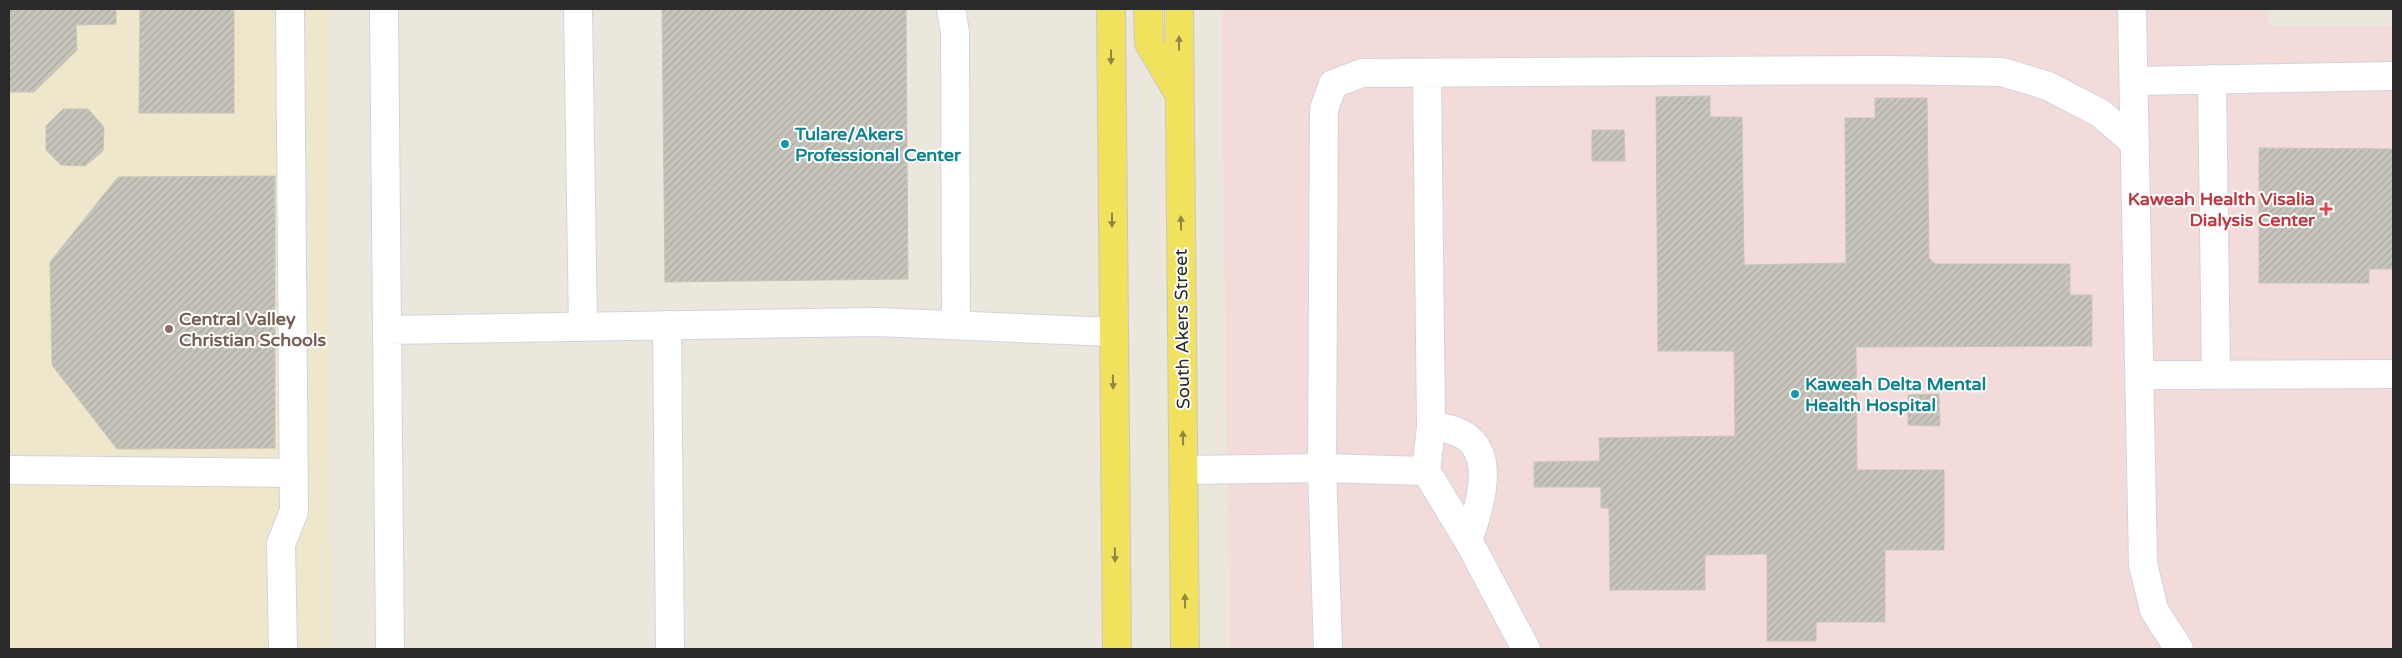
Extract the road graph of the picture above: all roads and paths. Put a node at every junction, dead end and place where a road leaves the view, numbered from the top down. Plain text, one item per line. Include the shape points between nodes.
1 (290, 9) edge
2 (384, 9) edge
3 (578, 9) edge
4 (952, 9) edge
5 (1111, 9) edge
6 (1148, 9) edge
7 (1178, 9) edge
8 (2132, 9) edge
9 (1428, 73) junction
10 (2393, 76) edge
11 (2212, 79) junction
12 (2134, 81) junction
13 (1179, 95) junction
14 (2135, 143) junction
15 (667, 325) junction
16 (956, 325) junction
17 (583, 327) junction
18 (387, 330) junction
19 (1112, 332) junction
20 (2216, 374) junction
21 (2393, 374) edge
22 (2139, 375) junction
23 (1431, 427) junction
24 (1322, 468) junction
25 (9, 470) edge
26 (1184, 470) junction
27 (1426, 471) junction
28 (294, 473) junction
29 (1468, 540) junction
30 (283, 649) edge
31 (390, 649) edge
32 (670, 649) edge
33 (1116, 649) edge
34 (1186, 649) edge
35 (1328, 649) edge
36 (1526, 649) edge
37 (2179, 649) edge

1 - 28 lane
2 - 18 lane
3 - 17 lane
4 - 16 lane via 955,32
5 -> 19 main road
6 - 13 main road via 1149,43
13 -> 7 main road, South Akers Street
8 - 12 lane
9 - 14 lane via 2002,72 2048,86 2100,113
9 - 23 lane
9 - 24 lane via 1362,73 1332,84 1324,109
10 - 11 lane
11 - 12 lane
11 - 20 lane
12 - 14 lane
26 -> 13 main road, South Akers Street
14 - 22 lane
15 - 16 lane via 875,322
15 - 17 lane
15 - 32 lane
16 - 19 lane
17 - 18 lane
18 - 31 lane
19 -> 33 main road
20 - 21 lane
20 - 22 lane
22 - 37 lane via 2143,564 2154,610
23 - 27 lane
23 - 29 lane via 1447,428 1461,434 1474,445 1482,460 1483,489
24 - 26 lane
24 - 27 lane
24 - 35 lane
25 - 28 lane
34 -> 26 main road, South Akers Street
27 - 29 lane
28 - 30 lane via 294,512 281,544
29 - 36 lane

